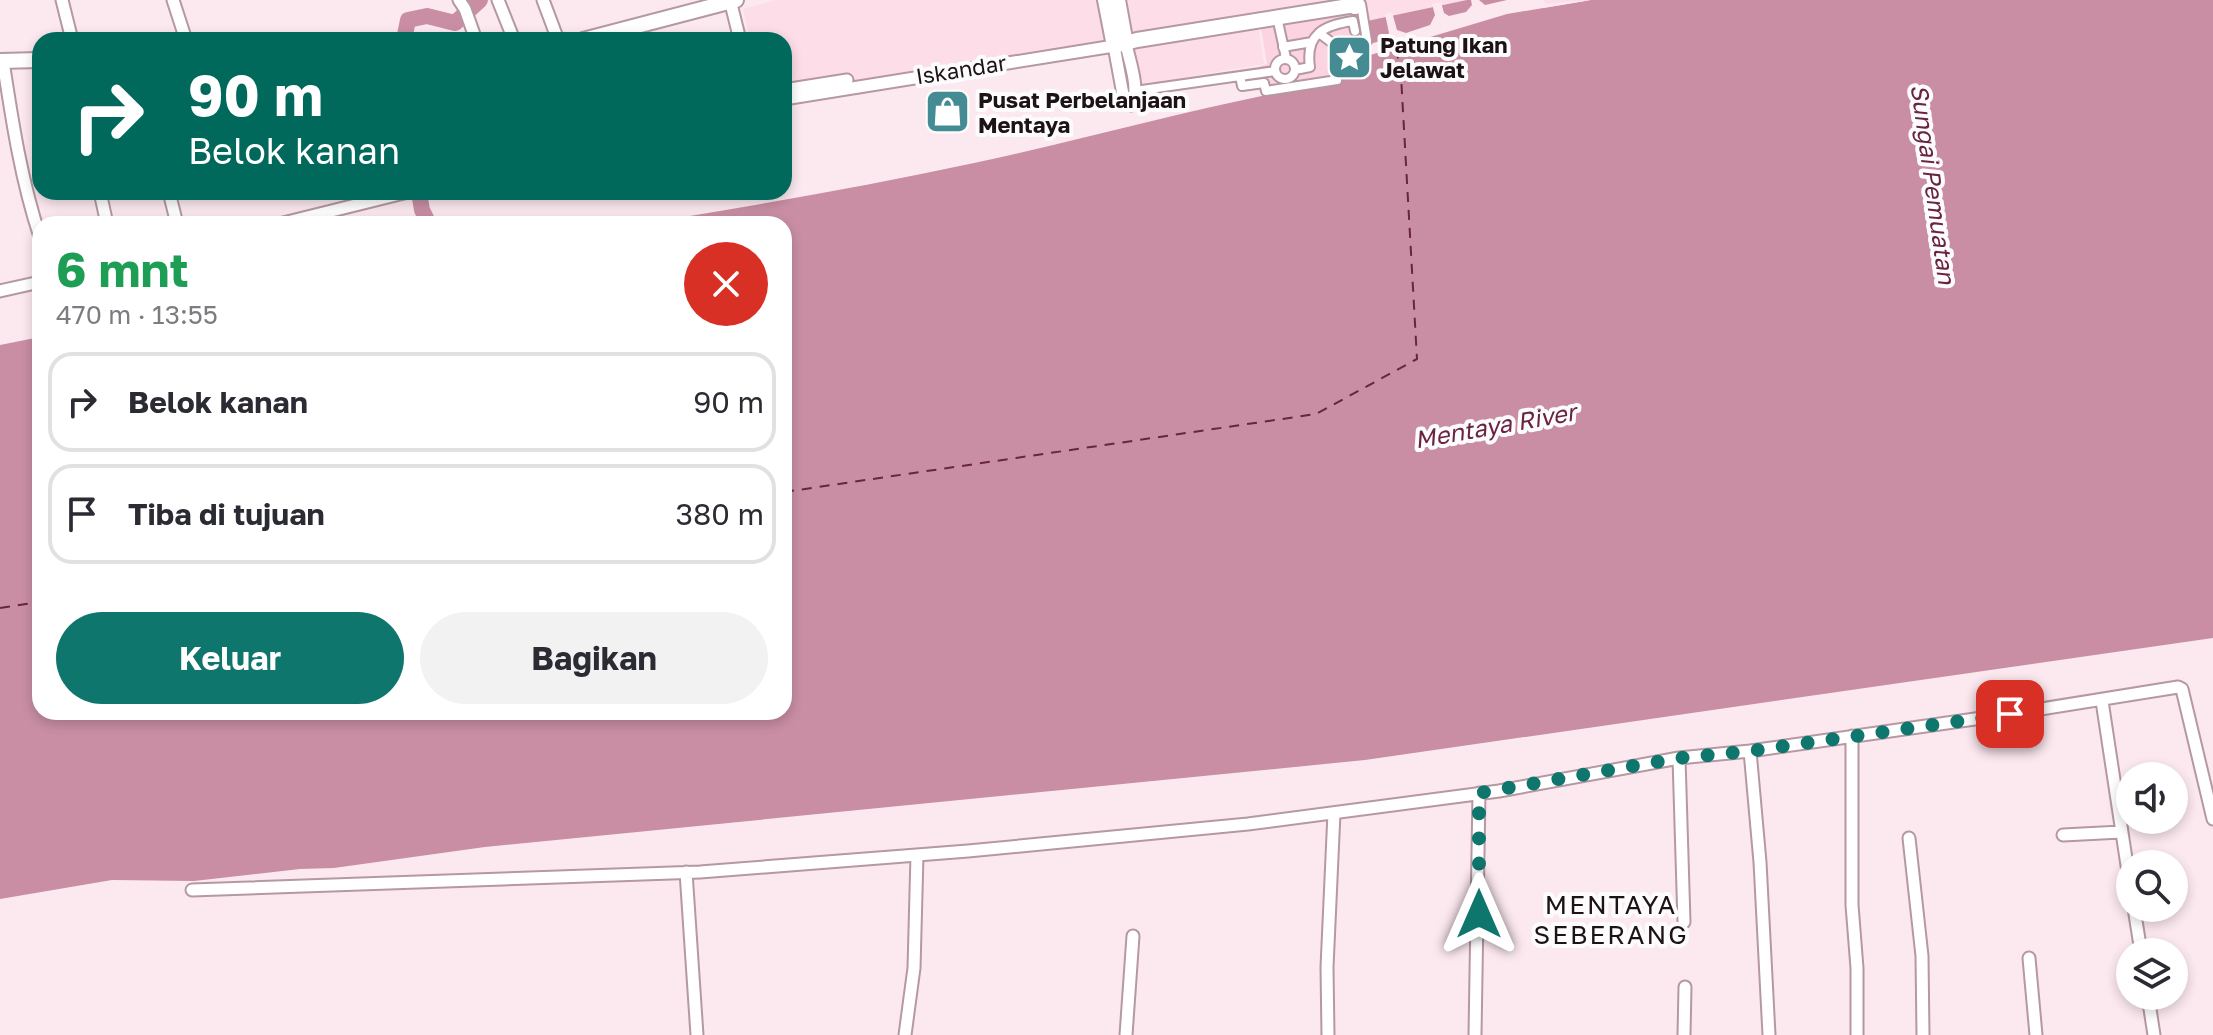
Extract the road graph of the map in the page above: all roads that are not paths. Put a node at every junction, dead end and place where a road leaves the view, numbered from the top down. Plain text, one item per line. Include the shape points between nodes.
1 (62, 0) edge
2 (173, 0) edge
3 (498, 0) edge
4 (543, 0) edge
5 (732, 0) edge
6 (1105, 0) edge
7 (1118, 0) edge
8 (1357, 3) edge
9 (464, 9) edge
10 (1277, 17) junction
11 (1355, 31) dead end
12 (70, 32) edge
13 (183, 32) edge
14 (473, 32) edge
15 (511, 32) edge
16 (555, 32) edge
17 (613, 32) edge
18 (738, 32) edge
19 (1319, 33) junction
20 (1123, 41) junction
21 (1367, 41) dead end
22 (1312, 42) junction
23 (1283, 47) junction
24 (1339, 48) dead end
25 (1286, 58) junction
26 (32, 60) edge
27 (2, 61) edge
28 (1295, 70) junction
29 (1275, 71) junction
30 (1240, 76) junction
31 (1337, 80) dead end
32 (792, 89) edge
33 (1135, 91) joint
34 (792, 98) edge
35 (375, 200) edge
36 (34, 216) edge
37 (311, 216) edge
38 (32, 284) edge
39 (0, 291) edge
40 (2102, 701) junction
41 (1852, 736) junction
42 (1750, 751) junction
43 (1679, 758) junction
44 (1479, 793) junction
45 (2116, 798) edge
46 (1334, 813) junction
47 (2213, 819) edge
48 (2116, 832) edge
49 (2063, 835) dead end
50 (1909, 838) dead end
51 (917, 855) junction
52 (686, 872) junction
53 (192, 890) dead end
54 (1684, 922) dead end
55 (1133, 936) dead end
56 (2029, 958) dead end
57 (1685, 987) dead end
58 (2150, 1010) edge
59 (697, 1035) edge
60 (905, 1035) edge
61 (1126, 1035) edge
62 (1328, 1035) edge
63 (1475, 1035) edge
64 (1684, 1035) edge
65 (1769, 1035) edge
66 (1857, 1035) edge
67 (1923, 1035) edge
68 (2036, 1035) edge
69 (2154, 1035) edge

1 - 12 street
2 - 13 street
3 - 15 street
4 - 16 street
5 - 17 street
5 - 18 street
6 - 20 street
7 - 20 street
8 - 10 street, Iskandar
8 - 21 street
9 - 14 street
10 - 20 street, Iskandar
10 - 23 street
11 - 19 street via 1353,21
19 - 22 street
19 - 24 street
20 - 32 street, Iskandar
20 - 33 street
20 - 34 street, Iskandar
22 - 23 street
22 - 28 street via 1310,67
23 - 25 street
25 - 28 street
25 - 29 street via 1276,63
26 - 27 street
27 - 36 street
28 - 29 street via 1286,79
29 - 30 street
30 - 31 street via 1242,86 1264,83 1266,91
30 - 33 street
35 - 37 street
38 - 39 street
40 - 41 street
40 - 45 street
40 - 47 street via 2181,687
41 - 42 street
41 - 66 street
42 - 43 street
42 - 65 street
43 - 44 street
43 - 54 street
44 - 46 street
44 - 63 street
46 - 51 street
46 - 62 street
48 - 49 street
50 - 67 street via 1922,956
51 - 52 street
51 - 60 street via 914,968
52 - 53 street
52 - 59 street
55 - 61 street
56 - 68 street
57 - 64 street
58 - 69 street

